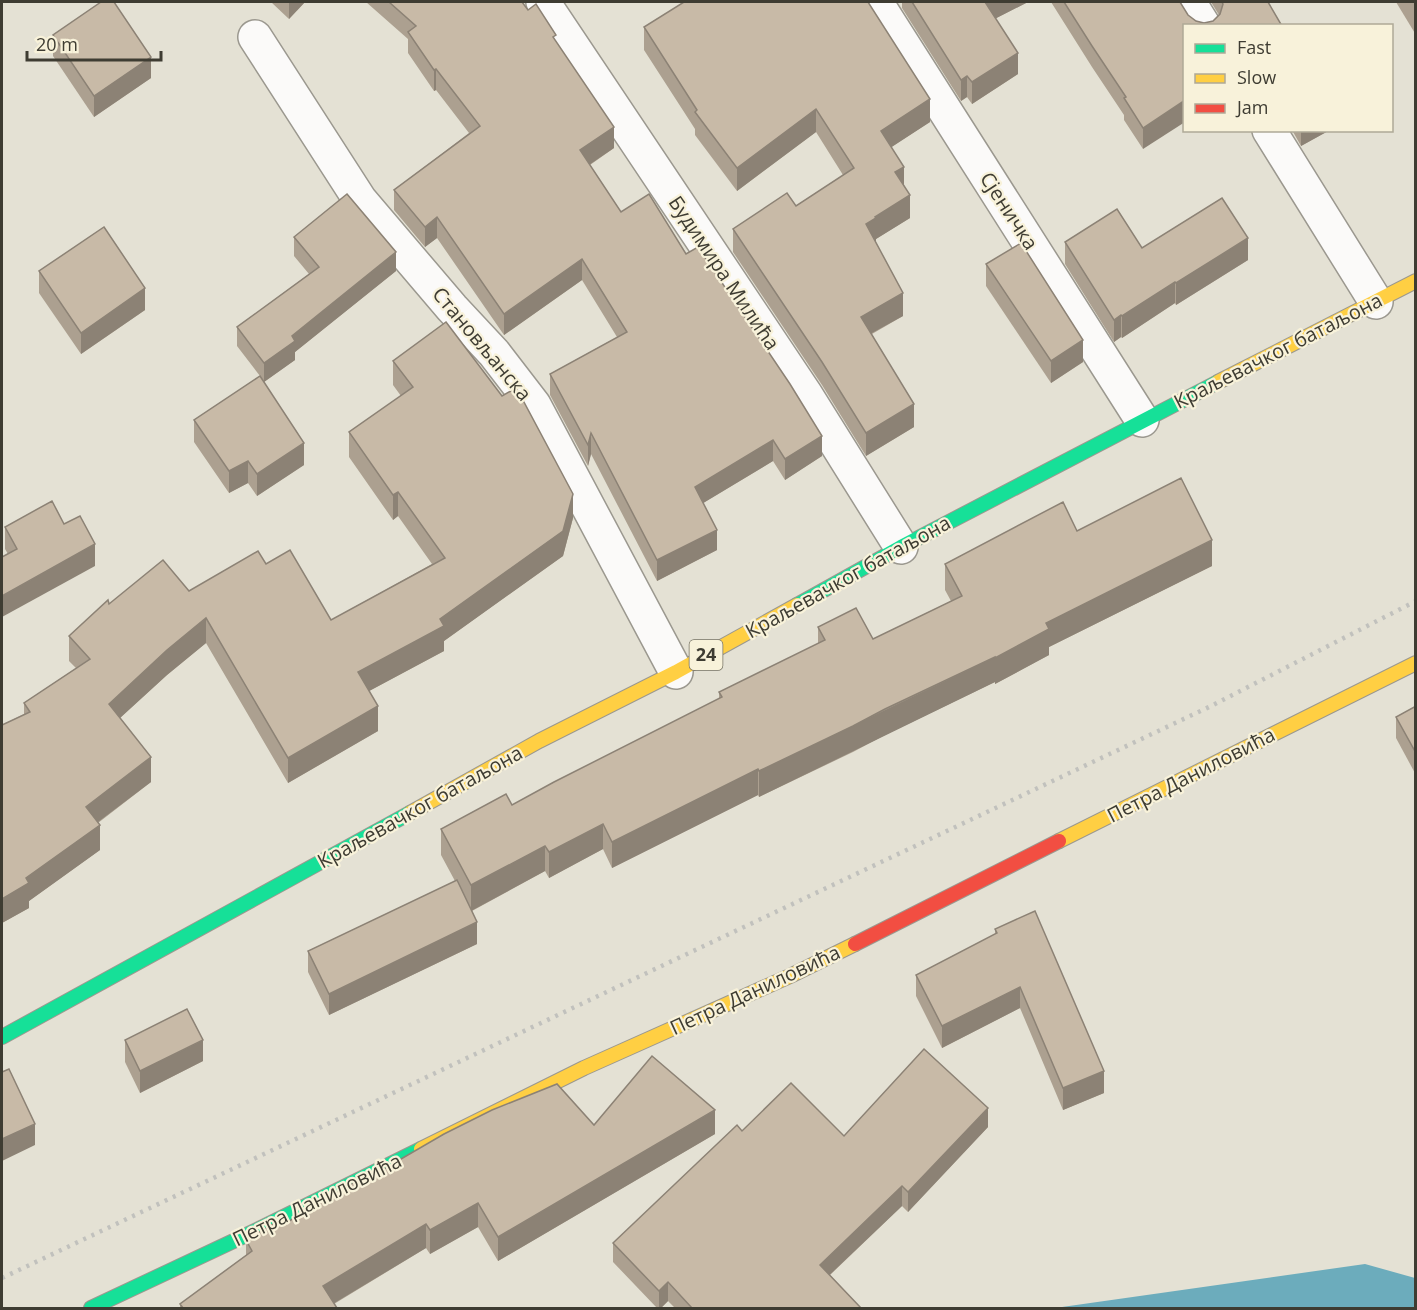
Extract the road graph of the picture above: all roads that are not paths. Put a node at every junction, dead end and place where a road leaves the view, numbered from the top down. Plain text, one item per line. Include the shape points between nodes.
1 (543, 2) edge
2 (876, 2) edge
3 (1189, 2) edge
4 (1203, 24) edge
5 (255, 37) dead end
6 (1270, 132) edge
7 (1416, 281) edge
8 (1376, 302) junction
9 (1142, 420) junction
10 (901, 547) junction
11 (1416, 663) edge
12 (675, 672) junction
13 (2, 1037) edge
14 (91, 1308) edge

1 - 10 street, Будимира Милића via 806,395
2 - 9 street, Сјеничка
3 - 4 street
5 - 12 street, Становљанска via 360,200 494,352 534,405
6 - 8 street
7 - 8 main road, Краљевачког батаљона / 24
8 - 9 main road, Краљевачког батаљона / 24
9 - 10 main road, Краљевачког батаљона / 24
10 - 12 main road, Краљевачког батаљона / 24
11 - 14 main road, Петра Даниловића via 790,976 584,1068
12 - 13 main road, Краљевачког батаљона / 24 via 539,741

